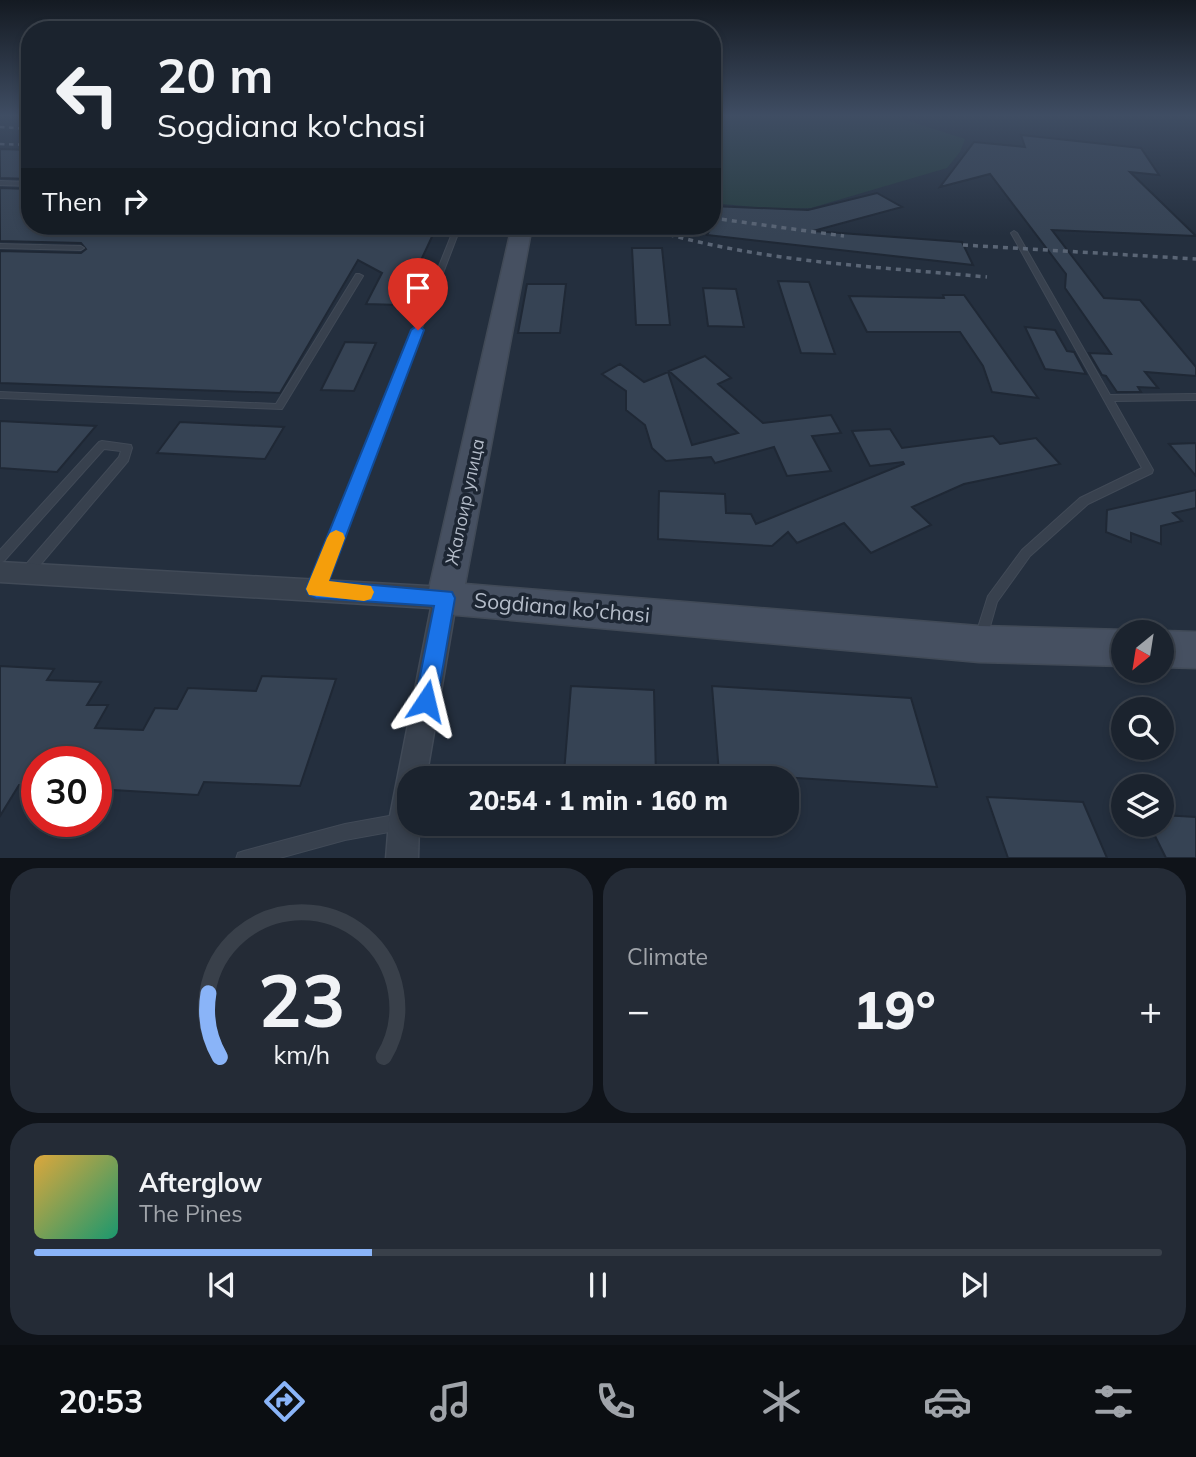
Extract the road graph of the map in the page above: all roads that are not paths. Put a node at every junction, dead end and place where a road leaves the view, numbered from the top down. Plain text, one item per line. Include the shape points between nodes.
1 (0, 183) edge
2 (21, 184) edge
3 (1014, 233) dead end
4 (454, 235) edge
5 (520, 235) edge
6 (0, 246) edge
7 (81, 248) dead end
8 (359, 276) dead end
9 (0, 395) edge
10 (1196, 397) edge
11 (1108, 398) junction
12 (0, 558) edge
13 (0, 572) edge
14 (26, 574) junction
15 (316, 589) junction
16 (445, 598) junction
17 (979, 644) junction
18 (1111, 648) edge
19 (1174, 649) edge
20 (1196, 650) edge
21 (413, 766) edge
22 (397, 822) edge
23 (403, 836) edge
24 (248, 858) edge
25 (402, 858) edge

1 - 2 lane
3 - 11 lane
4 - 15 lane
5 - 16 street, Жалоир улица
6 - 7 lane
8 - 9 lane via 279,407
10 - 11 lane
11 - 17 lane via 1148,470 1084,501 1026,553 992,600
12 - 14 lane via 102,445 127,448 124,458
13 - 14 street, Sogdiana ko'chasi
14 - 15 street, Sogdiana ko'chasi
15 - 16 street, Sogdiana ko'chasi
16 - 17 street, Sogdiana ko'chasi
16 - 21 street, Жалоир улица
17 - 18 street, Sogdiana ko'chasi
19 - 20 street
22 - 24 lane
23 - 25 street

